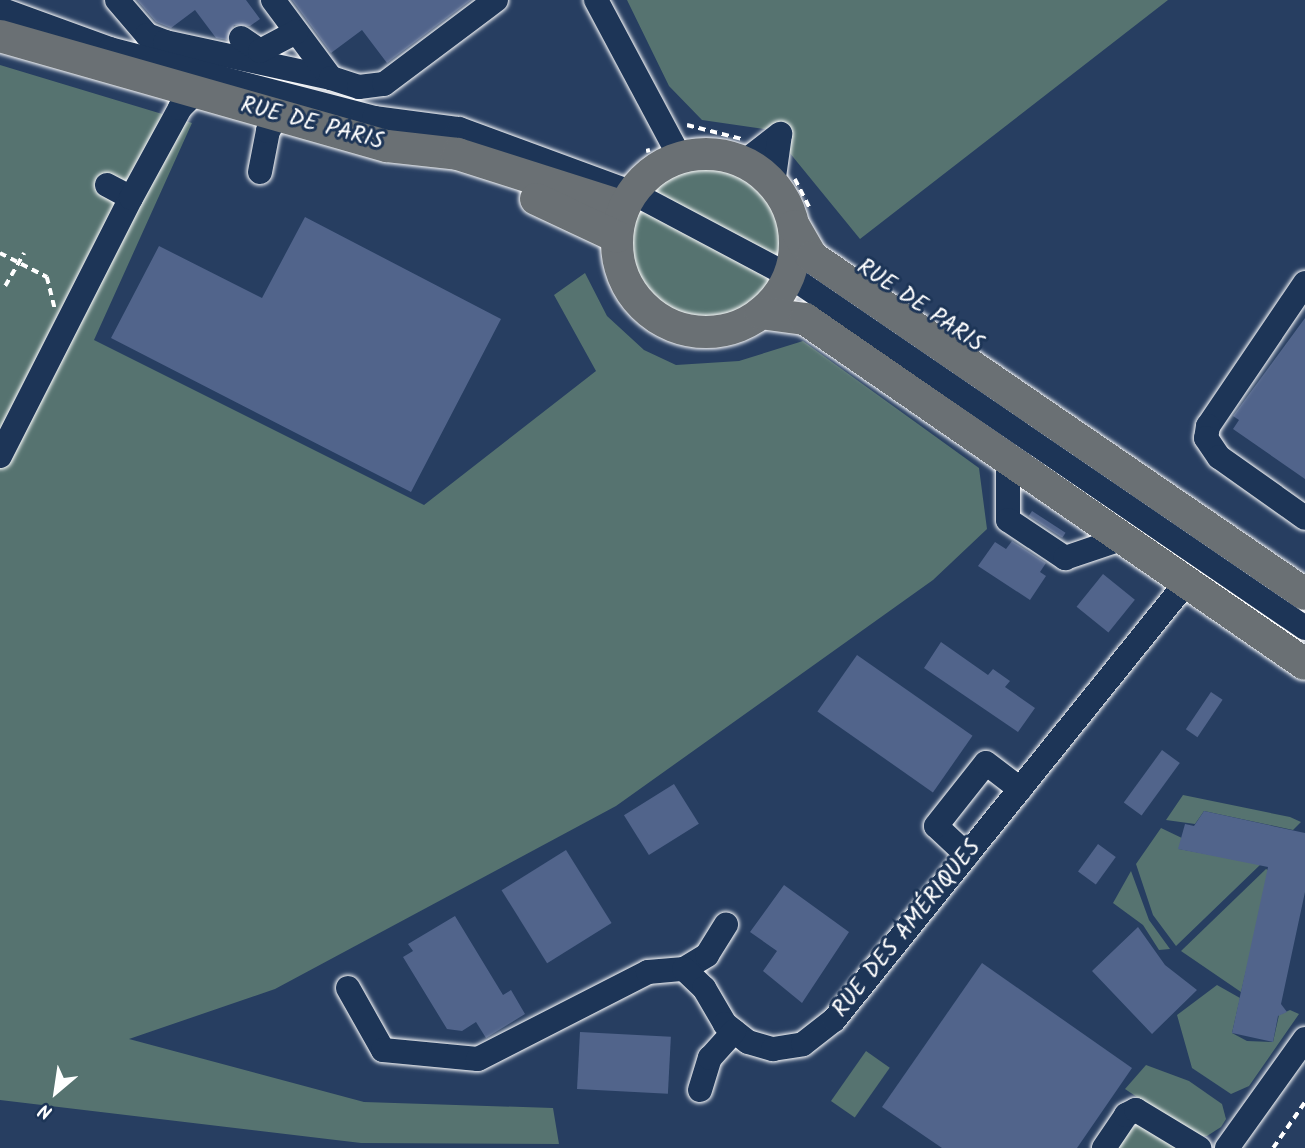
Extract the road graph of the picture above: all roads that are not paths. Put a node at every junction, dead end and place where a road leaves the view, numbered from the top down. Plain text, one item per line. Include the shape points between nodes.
1 (117, 0) edge
2 (273, 0) edge
3 (496, 0) edge
4 (596, 0) edge
5 (0, 9) edge
6 (296, 32) junction
7 (0, 36) edge
8 (241, 38) dead end
9 (0, 59) edge
10 (331, 78) junction
11 (188, 100) junction
12 (273, 123) junction
13 (658, 153) junction
14 (260, 172) dead end
15 (107, 185) dead end
16 (131, 198) junction
17 (625, 212) junction
18 (803, 222) junction
19 (789, 276) junction
20 (1305, 283) edge
21 (761, 313) junction
22 (0, 456) edge
23 (1008, 459) junction
24 (1303, 512) edge
25 (1124, 538) junction
26 (1185, 584) junction
27 (1305, 594) edge
28 (1305, 628) edge
29 (1305, 664) edge
30 (1020, 789) junction
31 (967, 855) junction
32 (726, 924) dead end
33 (684, 969) junction
34 (348, 988) dead end
35 (734, 1031) junction
36 (1305, 1039) edge
37 (701, 1090) dead end
38 (1104, 1148) edge
39 (1199, 1148) edge
40 (1227, 1148) edge

1 - 10 street via 147,35 165,42
2 - 6 street
3 - 10 street via 384,85 359,87
4 - 13 street
5 - 17 street via 110,49 374,118 459,129
6 - 8 street via 260,51
6 - 10 street
7 - 11 main road, RUE DE PARIS
9 - 11 main road, RUE DE PARIS
11 - 12 main road, RUE DE PARIS
11 - 16 street
12 - 14 street
12 - 17 main road, RUE DE PARIS via 387,146 458,154
13 - 17 main road via 653,172
13 - 18 main road, RUE DE PARIS via 712,154 762,162
15 - 16 street
16 - 22 street
17 - 19 street
17 - 21 main road via 628,286 664,321 714,332
18 - 19 main road
18 - 27 main road, RUE DE PARIS via 812,257
19 - 21 main road
19 - 28 street
20 - 24 street via 1208,426 1206,438 1219,457
21 - 23 main road via 805,320
23 - 25 main road
23 - 25 street via 1008,520 1065,558
25 - 26 main road
26 - 29 main road
26 - 30 street, RUE DES AMÉRIQUES
30 - 31 street, RUE DES AMÉRIQUES
30 - 31 street via 986,763 936,826
31 - 35 street, RUE DES AMÉRIQUES via 834,1020 803,1044 773,1049
32 - 33 street via 707,955
33 - 34 street via 648,972 560,1013 478,1059 383,1050
33 - 35 street, RUE DES AMÉRIQUES
35 - 37 street via 710,1058
36 - 40 street
38 - 39 street via 1126,1115 1136,1110

